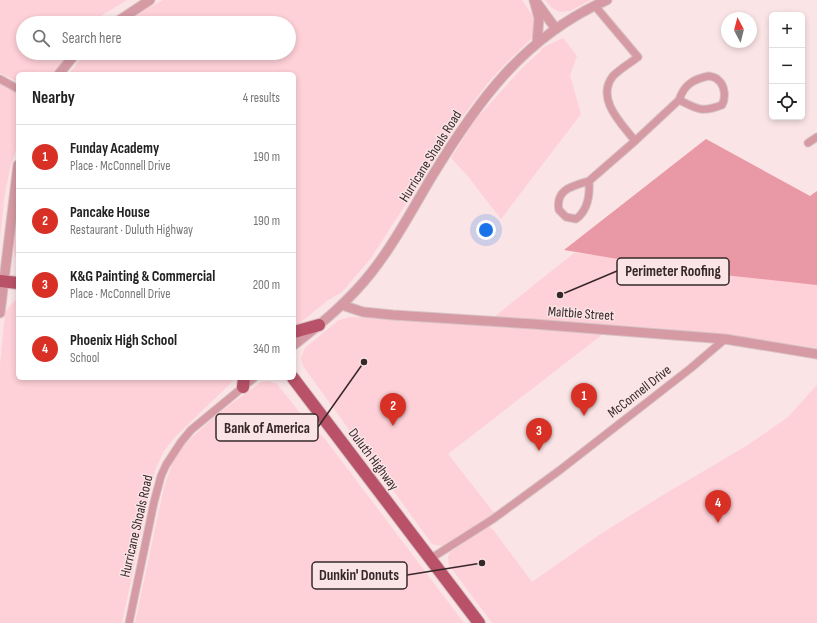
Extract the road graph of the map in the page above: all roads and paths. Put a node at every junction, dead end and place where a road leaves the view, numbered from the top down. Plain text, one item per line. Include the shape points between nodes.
1 (150, 0) edge
2 (534, 0) edge
3 (607, 0) edge
4 (595, 6) junction
5 (126, 16) edge
6 (556, 29) junction
7 (537, 43) junction
8 (70, 60) edge
9 (61, 72) edge
10 (0, 79) edge
11 (16, 87) edge
12 (679, 100) junction
13 (817, 136) edge
14 (635, 141) junction
15 (808, 143) dead end
16 (16, 180) edge
17 (589, 181) junction
18 (2, 282) edge
19 (16, 283) edge
20 (342, 305) junction
21 (0, 314) edge
22 (319, 325) junction
23 (296, 331) edge
24 (726, 339) junction
25 (296, 343) edge
26 (817, 354) edge
27 (295, 380) edge
28 (244, 383) edge
29 (430, 559) junction
30 (129, 623) edge
31 (479, 623) edge

1 - 5 street
2 - 6 street
2 - 7 street via 538,18
3 - 4 street, Hurricane Shoals Road
4 - 6 street, Hurricane Shoals Road
4 - 14 street via 638,57 614,75 607,92 609,106
6 - 7 street, Hurricane Shoals Road
7 - 20 street, Hurricane Shoals Road via 502,76 481,102 372,272
8 - 9 street
10 - 11 street
12 - 12 street via 686,85 709,76 721,82 725,100 722,105 705,110
12 - 14 street
13 - 15 street
14 - 17 street
16 - 18 street
17 - 17 street via 565,190 559,198 559,210 566,217 576,219 582,215 590,194
18 - 19 main road
18 - 21 street
20 - 22 street, Hurricane Shoals Road
20 - 24 street, Maltbie Street via 363,312 393,315
22 - 23 main road
22 - 25 street, Hurricane Shoals Road
24 - 26 street, Maltbie Street
24 - 29 street, McConnell Drive via 560,470 493,519
27 - 29 main road, Duluth Highway
28 - 30 street, Hurricane Shoals Road via 191,430 166,465 154,502
29 - 31 main road, Duluth Highway

